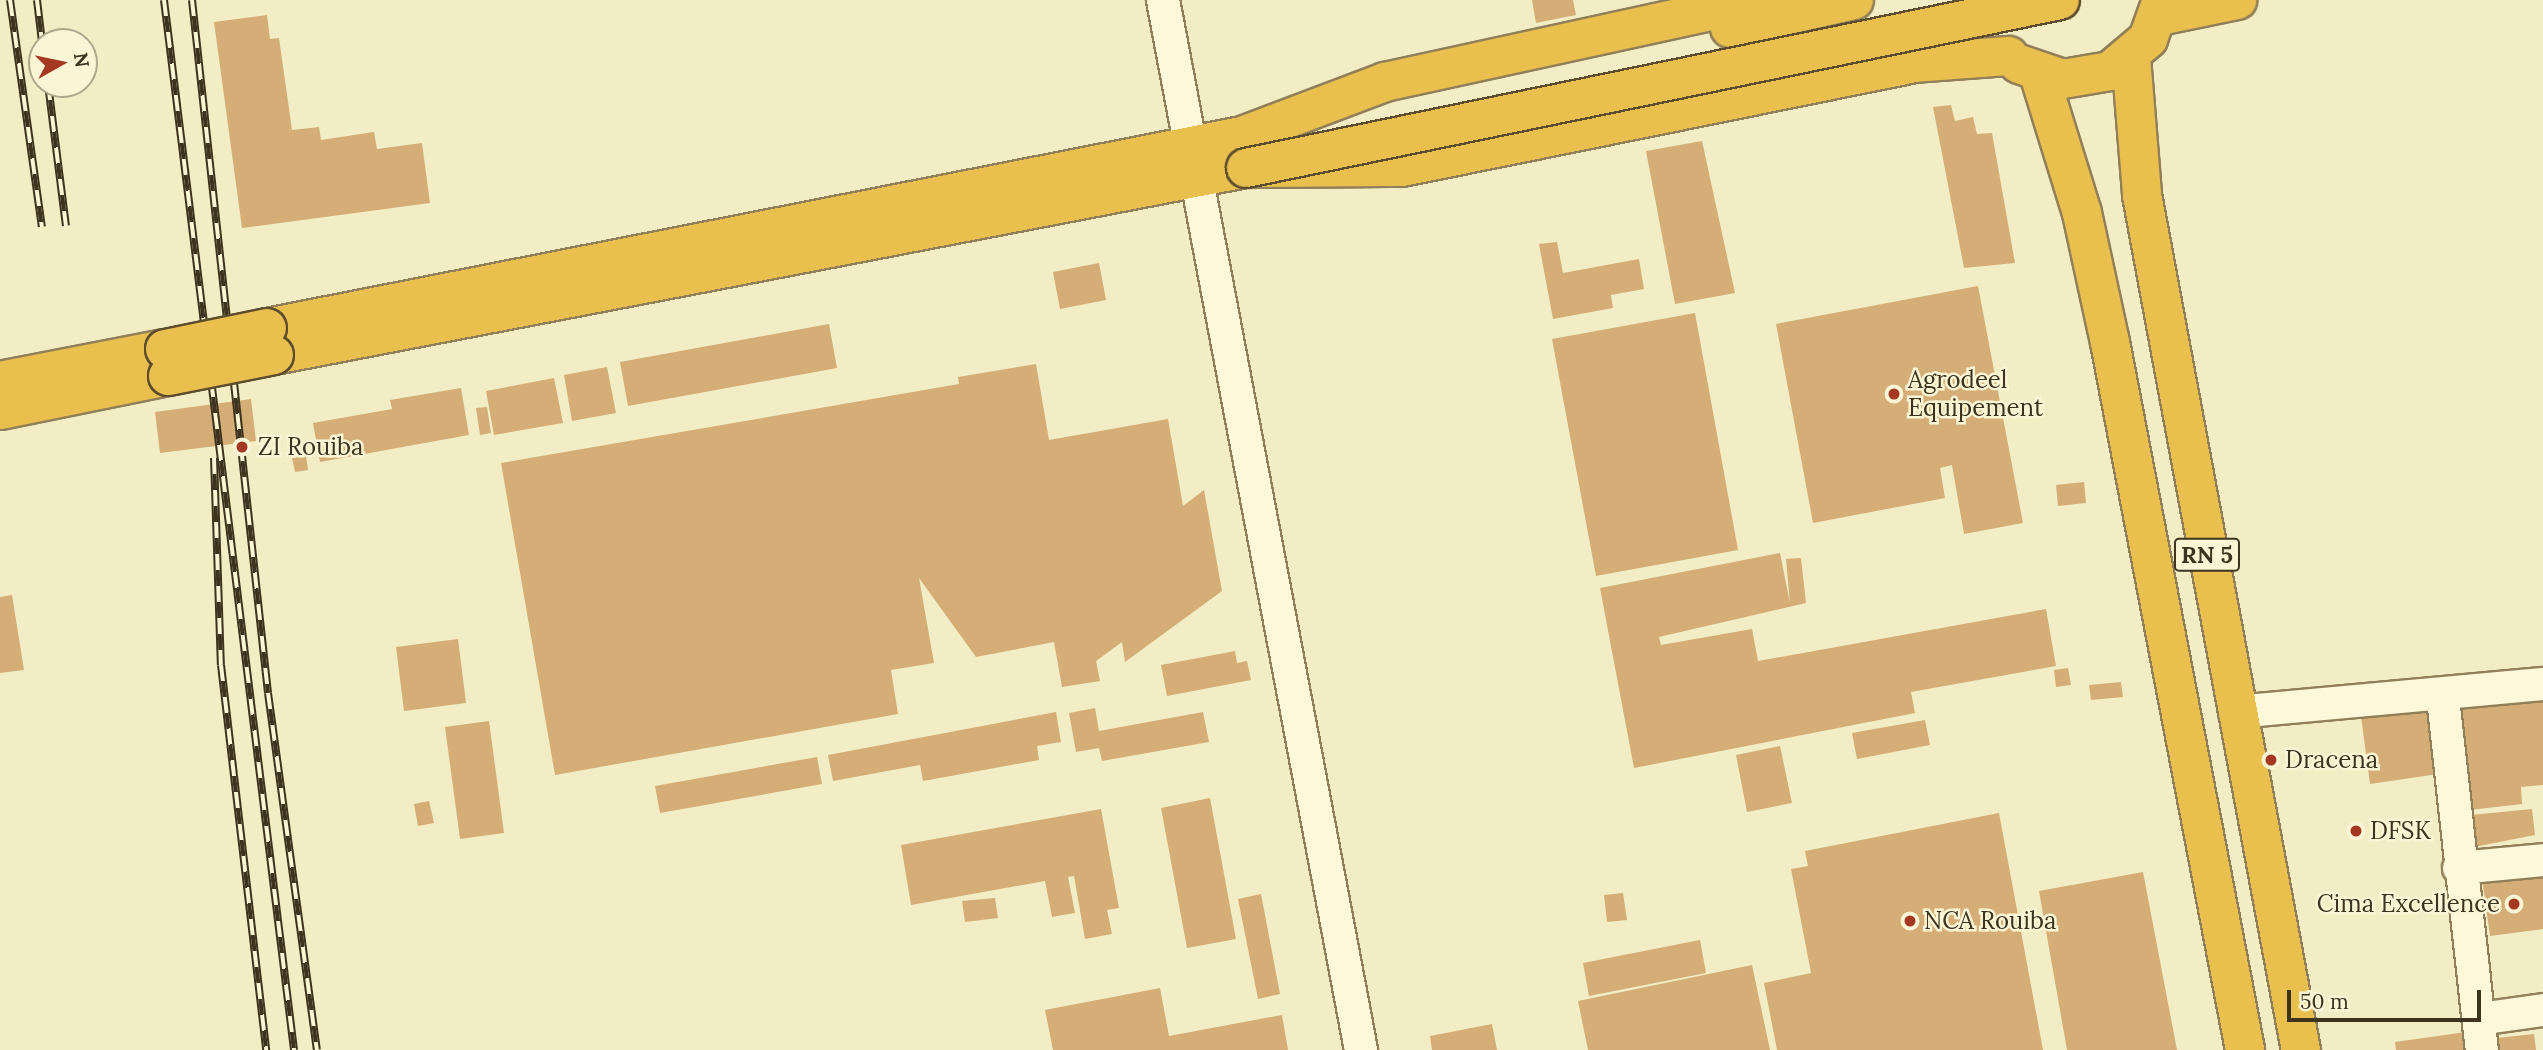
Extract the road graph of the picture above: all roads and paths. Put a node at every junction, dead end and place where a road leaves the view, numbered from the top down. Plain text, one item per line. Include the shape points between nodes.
1 (1163, 0) edge
2 (1760, 0) edge
3 (1854, 0) edge
4 (1978, 0) edge
5 (2060, 0) edge
6 (2237, 0) edge
7 (2161, 8) edge
8 (2131, 57) junction
9 (2024, 65) junction
10 (1244, 152) junction
11 (1193, 162) junction
12 (166, 363) junction
13 (0, 382) edge
14 (0, 410) edge
15 (2543, 684) edge
16 (2443, 698) junction
17 (2235, 712) junction
18 (2543, 860) edge
19 (2459, 869) junction
20 (2543, 1010) edge
21 (2479, 1019) junction
22 (1361, 1050) edge
23 (2245, 1050) edge
24 (2301, 1050) edge
25 (2482, 1050) edge

1 - 11 street
2 - 10 highway via 1385,82
3 - 10 highway
4 - 9 highway via 1992,37
5 - 10 highway, bridge
6 - 7 highway
7 - 8 highway
8 - 9 highway via 2087,78
8 - 17 highway, RN 5 via 2142,195
9 - 10 highway via 1915,63 1402,167
9 - 23 highway, RN 5 via 2082,213
10 - 11 highway
11 - 12 highway, bridge
11 - 22 street
12 - 13 highway
12 - 14 highway
15 - 16 street
16 - 17 street
16 - 19 street
17 - 24 highway, RN 5
18 - 19 street
19 - 21 street
20 - 21 street
21 - 25 street

